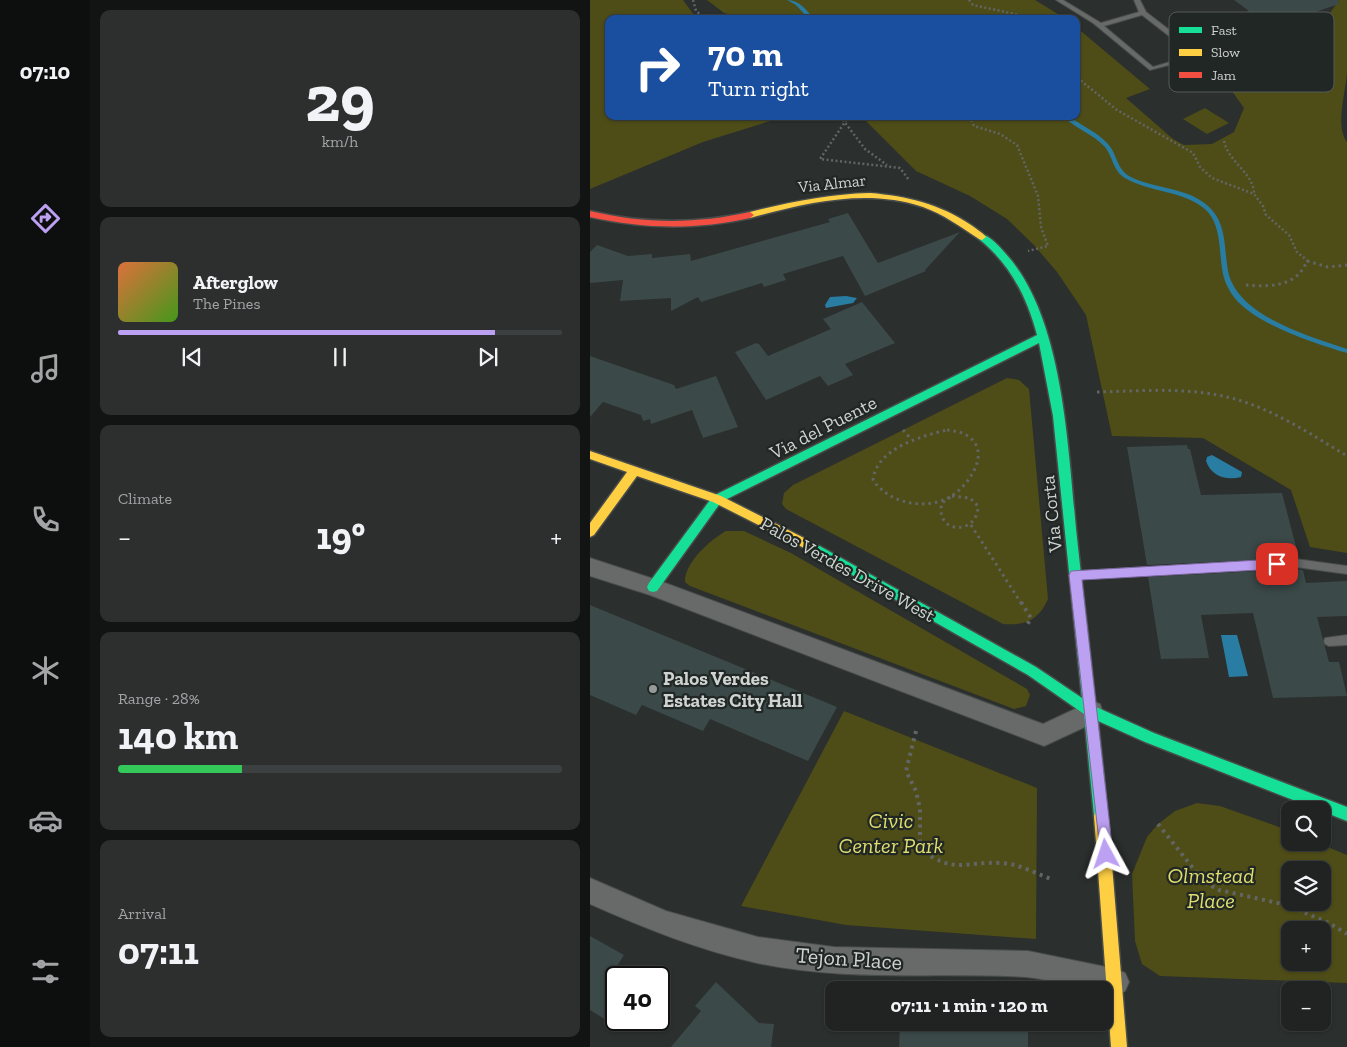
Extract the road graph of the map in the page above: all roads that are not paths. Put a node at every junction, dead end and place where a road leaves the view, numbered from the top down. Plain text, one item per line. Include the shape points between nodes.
1 (1059, 0) edge
2 (1137, 0) edge
3 (1143, 13) junction
4 (1099, 26) junction
5 (1169, 32) edge
6 (1169, 64) edge
7 (590, 214) edge
8 (1042, 337) junction
9 (590, 455) edge
10 (634, 471) junction
11 (717, 499) junction
12 (590, 532) edge
13 (590, 567) edge
14 (1347, 570) edge
15 (1075, 575) junction
16 (653, 588) junction
17 (1347, 640) edge
18 (1329, 641) dead end
19 (1092, 712) junction
20 (1347, 814) edge
21 (590, 891) edge
22 (1116, 982) junction
23 (1119, 1047) edge

1 - 4 lane
2 - 3 lane
3 - 4 lane
3 - 5 lane
4 - 6 lane via 1152,69
7 - 8 street, Via Almar via 641,226 681,226 723,221 823,197 860,194 901,197 938,209 966,224 995,247 1022,282
8 - 11 street, Via del Puente
8 - 15 street, Via Corta via 1056,393
9 - 10 street, Palos Verdes Drive West
10 - 11 street, Palos Verdes Drive West
10 - 12 street
11 - 16 street, Via del Puente
11 - 19 street, Palos Verdes Drive West via 788,534 1032,671
13 - 16 street
14 - 15 lane via 1296,563
15 - 19 street, Via Corta
16 - 19 street via 1044,735
17 - 18 lane
19 - 20 street, Palos Verdes Drive West via 1150,738
19 - 22 street, Via Corta
21 - 22 street, Tejon Place via 665,924 758,950 834,960 1028,964
22 - 23 street, Via Corta

